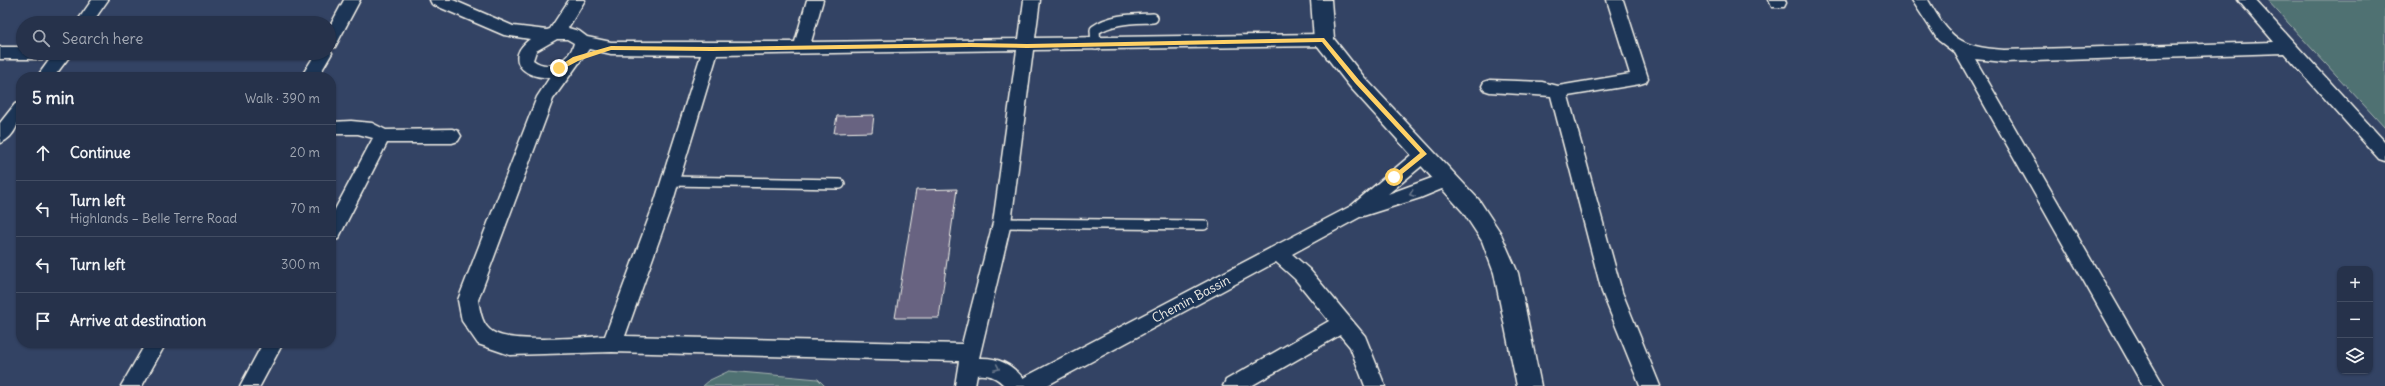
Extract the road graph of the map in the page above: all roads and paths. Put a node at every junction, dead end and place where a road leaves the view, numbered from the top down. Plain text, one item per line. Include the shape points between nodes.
1 (100, 0) edge
2 (352, 0) edge
3 (438, 0) edge
4 (815, 0) edge
5 (1032, 0) edge
6 (1321, 0) edge
7 (1614, 0) edge
8 (1920, 0) edge
9 (2246, 0) edge
10 (575, 5) edge
11 (89, 16) edge
12 (1153, 18) dead end
13 (336, 30) edge
14 (510, 31) junction
15 (550, 34) junction
16 (579, 39) junction
17 (1324, 40) junction
18 (1096, 45) junction
19 (802, 46) junction
20 (1027, 46) junction
21 (2287, 47) junction
22 (611, 48) junction
23 (712, 49) junction
24 (1962, 50) junction
25 (0, 53) edge
26 (16, 53) edge
27 (58, 60) edge
28 (320, 60) edge
29 (528, 62) junction
30 (572, 62) junction
31 (49, 72) edge
32 (312, 72) edge
33 (1490, 86) dead end
34 (1558, 92) junction
35 (546, 97) junction
36 (16, 115) edge
37 (336, 128) edge
38 (0, 136) edge
39 (452, 136) dead end
40 (382, 138) junction
41 (1424, 154) junction
42 (2385, 154) edge
43 (1448, 178) junction
44 (671, 181) junction
45 (840, 184) dead end
46 (1354, 212) junction
47 (1002, 223) junction
48 (336, 225) edge
49 (1204, 225) dead end
50 (1278, 253) junction
51 (1342, 324) junction
52 (612, 344) junction
53 (153, 348) edge
54 (270, 348) edge
55 (970, 360) junction
56 (131, 386) edge
57 (250, 386) edge
58 (965, 386) edge
59 (1018, 386) edge
60 (1027, 386) edge
61 (1234, 386) edge
62 (1375, 386) edge
63 (1529, 386) edge
64 (1650, 386) edge
65 (2154, 386) edge

1 - 11 street
2 - 13 street
3 - 14 street
4 - 19 street
5 - 20 street
6 - 17 street
7 - 34 street via 1640,78
8 - 24 street via 1946,40
9 - 21 street
10 - 15 street
10 - 16 street
12 - 18 lane via 1102,23 1095,30
14 - 15 street
14 - 29 street
15 - 16 street via 570,33
15 - 29 street via 528,47
16 - 22 street
16 - 30 street via 581,50
17 - 18 street
17 - 41 street via 1357,82
18 - 20 street
19 - 20 street
19 - 23 street
20 - 47 street
21 - 24 street via 2004,56 1971,54
21 - 42 street
22 - 23 street
22 - 30 street
23 - 44 street
24 - 65 street
25 - 26 street
27 - 31 street
28 - 32 street
29 - 30 street via 539,70 553,70
29 - 35 street
30 - 35 street
33 - 34 street via 1542,88
34 - 64 street via 1612,292
35 - 52 street via 468,300 472,321 485,338 510,347
36 - 38 street
37 - 40 street via 367,128 379,133
39 - 40 street
40 - 48 street
41 - 43 street
41 - 46 street
43 -> 46 street via 1414,193
43 - 63 street via 1492,238 1506,273
44 - 45 lane
44 - 52 street
46 - 50 street, Chemin Bassin
47 - 49 lane
47 - 55 street
50 - 51 street via 1302,274
50 - 60 street, Chemin Bassin
51 - 61 street
51 - 62 street via 1358,342
52 - 55 street
53 - 56 street
54 - 57 street
55 - 58 street
55 -> 59 street via 996,367 1008,374

